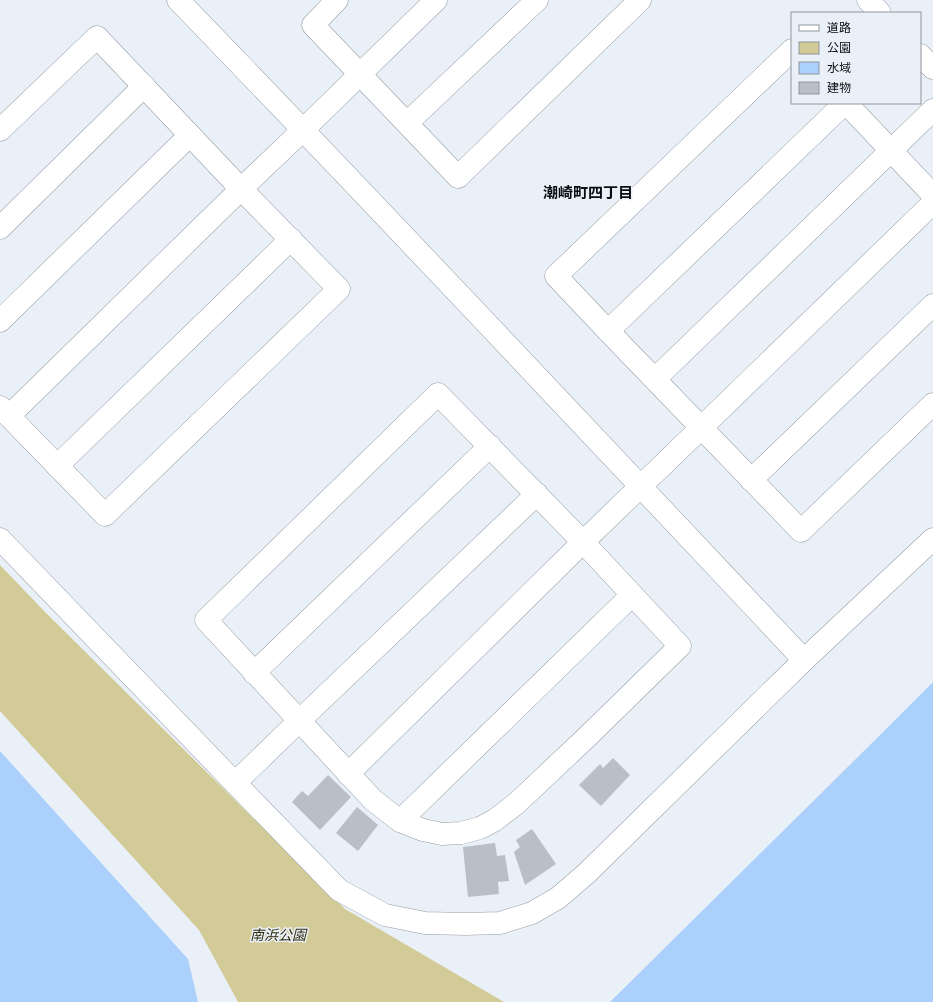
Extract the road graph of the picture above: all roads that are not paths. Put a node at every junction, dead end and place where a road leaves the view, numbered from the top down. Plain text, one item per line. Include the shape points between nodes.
1 (178, 0) edge
2 (337, 0) edge
3 (436, 0) edge
4 (537, 0) edge
5 (640, 0) edge
6 (868, 0) edge
7 (879, 12) edge
8 (791, 51) edge
9 (921, 56) edge
10 (933, 68) edge
11 (360, 74) junction
12 (144, 86) junction
13 (844, 104) edge
14 (846, 104) edge
15 (933, 110) edge
16 (407, 123) junction
17 (304, 129) junction
18 (0, 130) edge
19 (190, 135) junction
20 (891, 150) junction
21 (241, 188) junction
22 (933, 195) edge
23 (933, 203) edge
24 (0, 228) edge
25 (291, 239) junction
26 (933, 305) edge
27 (0, 321) edge
28 (608, 331) junction
29 (655, 379) junction
30 (933, 404) edge
31 (5, 411) edge
32 (702, 428) junction
33 (490, 446) junction
34 (57, 466) junction
35 (751, 480) junction
36 (642, 486) junction
37 (537, 494) junction
38 (0, 539) edge
39 (933, 539) edge
40 (583, 542) junction
41 (632, 595) junction
42 (804, 660) junction
43 (254, 673) junction
44 (299, 721) junction
45 (348, 774) junction
46 (235, 783) junction
47 (400, 821) junction

1 - 17 street
2 - 11 street via 313,25
3 - 11 street
4 - 16 street
5 - 16 street via 458,177
6 - 7 street
8 - 28 street via 556,276
9 - 10 street
11 - 16 street
11 - 17 street
12 - 18 street via 97,37
12 - 19 street
12 - 24 street
13 - 28 street
14 - 20 street
15 - 20 street
17 - 21 street
17 - 36 street
19 - 21 street
19 - 27 street
20 - 22 street
20 - 29 street
21 - 25 street
21 - 31 street
23 - 32 street
25 - 34 street
25 - 34 street via 340,290 105,515
26 - 35 street
28 - 29 street
29 - 32 street
30 - 35 street via 801,531
31 - 34 street
32 - 35 street
32 - 36 street
33 - 37 street
33 - 43 street
33 - 43 street via 438,394 206,620
36 - 40 street
36 - 42 street
37 - 40 street
37 - 44 street
38 - 46 street
39 - 42 street
40 - 41 street
40 - 45 street
41 - 47 street
41 - 47 street via 680,646 589,735 517,802 495,820 480,828 442,834
42 - 46 street via 587,873 558,898 532,913 500,923 425,923 385,915 339,890
43 - 44 street
44 - 45 street
44 - 46 street
45 - 47 street via 373,800

